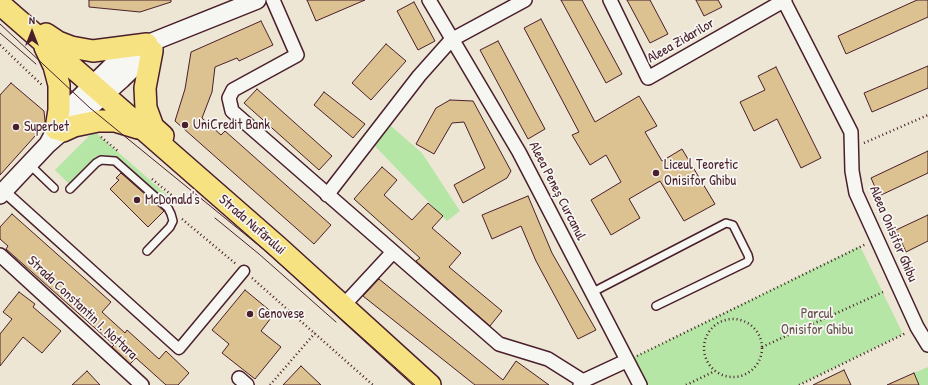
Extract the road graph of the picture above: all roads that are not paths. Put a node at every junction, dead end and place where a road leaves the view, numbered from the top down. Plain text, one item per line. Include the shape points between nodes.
1 (257, 0) edge
2 (273, 0) edge
3 (429, 0) edge
4 (525, 0) edge
5 (610, 0) edge
6 (784, 0) edge
7 (0, 4) edge
8 (20, 21) junction
9 (452, 40) junction
10 (43, 43) junction
11 (154, 44) junction
12 (98, 90) junction
13 (146, 132) junction
14 (56, 135) junction
15 (30, 165) junction
16 (185, 167) junction
17 (54, 188) dead end
18 (70, 189) dead end
19 (2, 193) edge
20 (327, 195) junction
21 (147, 251) dead end
22 (393, 252) junction
23 (0, 255) edge
24 (244, 271) road end
25 (591, 293) junction
26 (343, 306) junction
27 (656, 306) dead end
28 (928, 345) edge
29 (626, 361) junction
30 (581, 383) edge
31 (139, 384) edge
32 (430, 385) edge
33 (640, 385) edge

1 - 11 street
2 - 20 street via 297,55 233,90 229,102 232,111
3 - 9 street, Aleea Peneș Curcanul
4 - 9 street
5 - 6 street, Aleea Zidarilor via 648,78
6 - 28 street, Aleea Onisifor Ghibu via 851,132 852,171 856,193 917,327
7 - 8 main road, Strada Nufărului
8 - 10 main road, Strada Nufărului
8 - 11 main road via 36,26 58,42 83,50 107,51
9 - 20 street via 418,76
9 - 25 street, Aleea Peneș Curcanul via 519,152
10 - 12 main road, Strada Nufărului
10 - 14 main road via 54,66 59,85
11 - 12 street
11 - 16 main road via 145,88 148,118 153,127 176,150
12 - 13 main road, Strada Nufărului
12 - 14 street
13 - 14 main road via 126,124 105,121 84,123
13 - 16 main road, Strada Nufărului
14 - 15 street
15 - 17 lane
15 - 19 street
16 - 26 main road, Strada Nufărului
18 - 21 lane via 96,163 101,160 115,161 168,208 171,214 173,221 170,227
19 - 24 street via 179,349
20 - 22 street
22 - 26 street
22 - 30 street via 499,344 548,358
23 - 31 street, Strada Constantin I. Nottara
25 - 27 lane via 726,223 733,225 748,255 747,262
25 - 29 street, Aleea Peneș Curcanul
26 - 32 main road, Strada Nufărului
29 - 30 street
29 - 33 street, Aleea Peneș Curcanul

